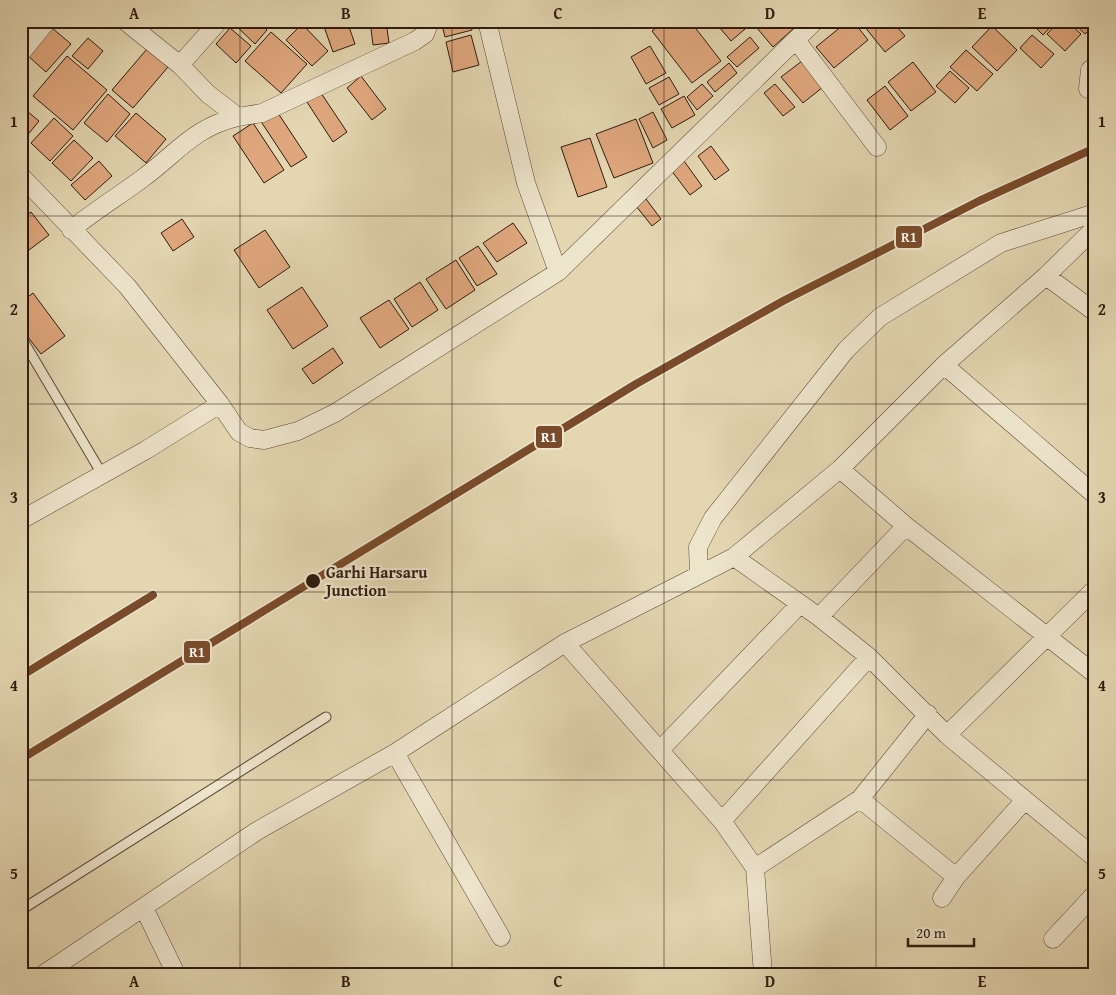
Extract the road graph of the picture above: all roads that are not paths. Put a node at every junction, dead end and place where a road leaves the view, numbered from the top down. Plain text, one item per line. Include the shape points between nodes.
1 (47, 21) edge
2 (125, 21) edge
3 (219, 21) edge
4 (430, 21) edge
5 (487, 21) edge
6 (815, 21) edge
7 (796, 40) junction
8 (21, 53) edge
9 (180, 65) junction
10 (1095, 66) edge
11 (1088, 89) dead end
12 (238, 118) junction
13 (877, 147) dead end
14 (21, 176) edge
15 (1095, 213) edge
16 (1095, 228) edge
17 (71, 230) junction
18 (558, 272) junction
19 (1046, 276) junction
20 (1095, 312) edge
21 (21, 337) edge
22 (944, 365) junction
23 (220, 404) junction
24 (840, 469) junction
25 (102, 474) junction
26 (1095, 495) edge
27 (21, 520) edge
28 (906, 526) junction
29 (734, 557) junction
30 (699, 575) junction
31 (1095, 589) edge
32 (800, 604) junction
33 (819, 617) junction
34 (1049, 636) junction
35 (565, 643) junction
36 (869, 657) junction
37 (1095, 674) edge
38 (928, 714) junction
39 (326, 717) dead end
40 (947, 735) junction
41 (660, 750) junction
42 (395, 753) junction
43 (860, 799) junction
44 (1024, 801) junction
45 (722, 821) junction
46 (1095, 858) edge
47 (755, 868) junction
48 (956, 877) junction
49 (1095, 894) edge
50 (942, 898) dead end
51 (144, 908) junction
52 (21, 910) edge
53 (502, 937) dead end
54 (1053, 939) dead end
55 (44, 974) edge
56 (176, 974) edge
57 (763, 974) edge

1 - 8 street
2 - 9 street
3 - 9 street
4 - 12 street via 425,34 402,48 262,113
5 - 18 street via 526,182
6 - 7 street
7 - 13 street
7 - 18 street
9 - 12 street via 208,94
10 - 11 street via 1090,70
12 - 17 street via 217,122 204,129
14 - 17 street
15 - 30 street via 1001,242 880,317 846,350 713,518 698,547
16 - 19 street
17 - 23 street via 127,286
18 - 23 street via 335,413 298,431 264,440 250,438 239,432
19 - 20 street
19 - 22 street
21 - 25 lane
22 - 24 street
22 - 26 street
23 - 25 street
24 - 28 street
24 - 29 street
25 - 27 street
28 - 33 street
28 - 34 street
29 - 30 street
29 - 32 street
30 - 35 street
31 - 34 street
32 - 33 street
32 - 41 street
33 - 36 street
34 - 37 street
34 - 40 street
35 - 41 street
35 - 42 street
36 - 38 street
36 - 45 street
38 - 40 street
38 - 43 street
39 - 52 lane
40 - 44 street
41 - 45 street
42 - 51 street via 257,831
42 - 53 street
43 - 47 street
43 - 48 street
44 - 46 street
44 - 48 street
45 - 47 street
47 - 57 street
48 - 50 street
49 - 54 street
51 - 55 street
51 - 56 street

